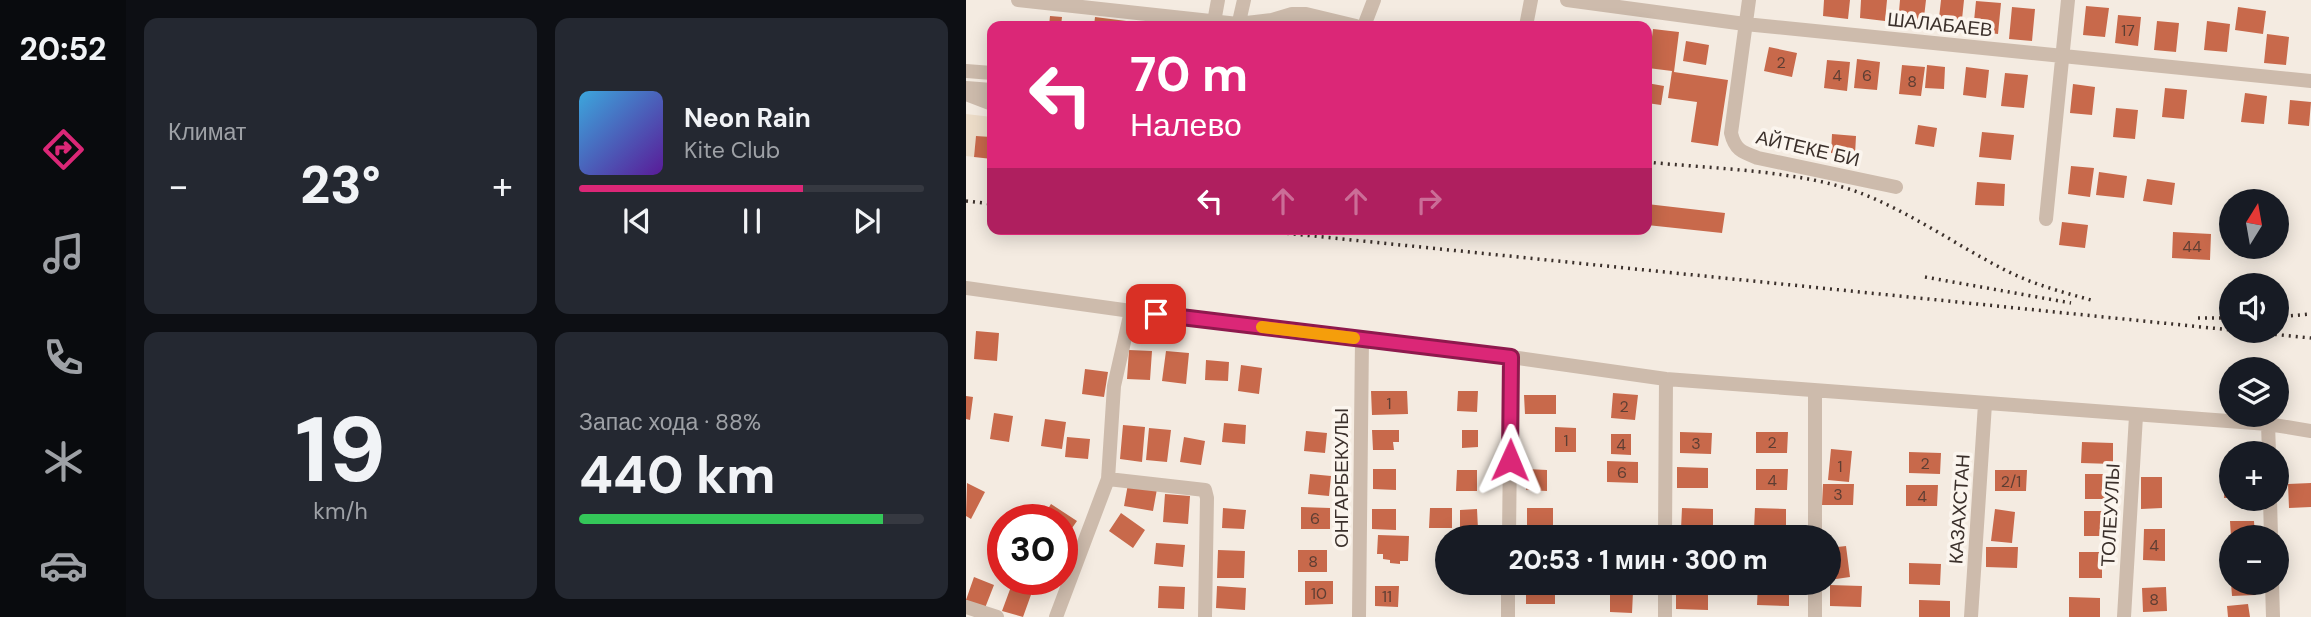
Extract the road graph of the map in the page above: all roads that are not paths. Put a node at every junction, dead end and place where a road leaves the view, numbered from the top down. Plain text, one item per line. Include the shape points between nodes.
1 (1018, 0) edge
2 (1218, 0) edge
3 (1244, 0) edge
4 (1374, 0) edge
5 (1531, 0) edge
6 (1567, 0) edge
7 (1749, 0) edge
8 (2068, 0) edge
9 (1205, 21) edge
10 (1214, 21) edge
11 (1239, 21) edge
12 (1265, 21) edge
13 (1335, 21) edge
14 (1366, 21) edge
15 (1527, 21) edge
16 (1745, 24) junction
17 (2063, 55) junction
18 (966, 71) edge
19 (987, 73) edge
20 (2311, 81) edge
21 (966, 88) edge
22 (987, 90) edge
23 (966, 94) edge
24 (987, 102) edge
25 (1896, 187) dead end
26 (2046, 219) dead end
27 (966, 288) edge
28 (1131, 311) junction
29 (1362, 338) junction
30 (1511, 357) junction
31 (1666, 379) junction
32 (1815, 391) junction
33 (1985, 404) junction
34 (2136, 416) junction
35 (2219, 421) edge
36 (2286, 427) edge
37 (2311, 431) edge
38 (1108, 479) junction
39 (1509, 525) edge
40 (1665, 525) edge
41 (1815, 525) edge
42 (1508, 595) edge
43 (1665, 595) edge
44 (1815, 595) edge
45 (2272, 595) edge
46 (966, 607) edge
47 (997, 617) edge
48 (1056, 617) edge
49 (1205, 617) edge
50 (1359, 617) edge
51 (1508, 617) edge
52 (1665, 617) edge
53 (1815, 617) edge
54 (1971, 617) edge
55 (2124, 617) edge
56 (2273, 617) edge

1 - 9 street
2 - 10 street
3 - 11 street
4 - 14 street
5 - 15 street
6 - 16 street, ШАЛАБАЕВ
7 - 16 street, АЙТЕКЕ БИ
8 - 17 street
12 - 13 street via 1306,14
16 - 17 street, ШАЛАБАЕВ
16 - 25 street, АЙТЕКЕ БИ via 1731,133 1734,144 1758,158
17 - 20 street, ШАЛАБАЕВ
17 - 26 street
18 - 19 street
21 - 22 street
23 - 24 street
27 - 28 street
28 - 29 street
28 - 38 street via 1114,386
29 - 30 street
29 - 50 street, ОНГАРБЕКУЛЫ
30 - 31 street
30 - 39 street
31 - 32 street
31 - 40 street
32 - 33 street
32 - 41 street
33 - 34 street
33 - 54 street, КАЗАХСТАН
34 - 35 street
34 - 55 street, ТОЛЕУУЛЫ
36 - 37 street
38 - 48 street
38 - 49 street via 1205,490
42 - 51 street
43 - 52 street
44 - 53 street
45 - 56 street
46 - 47 street

